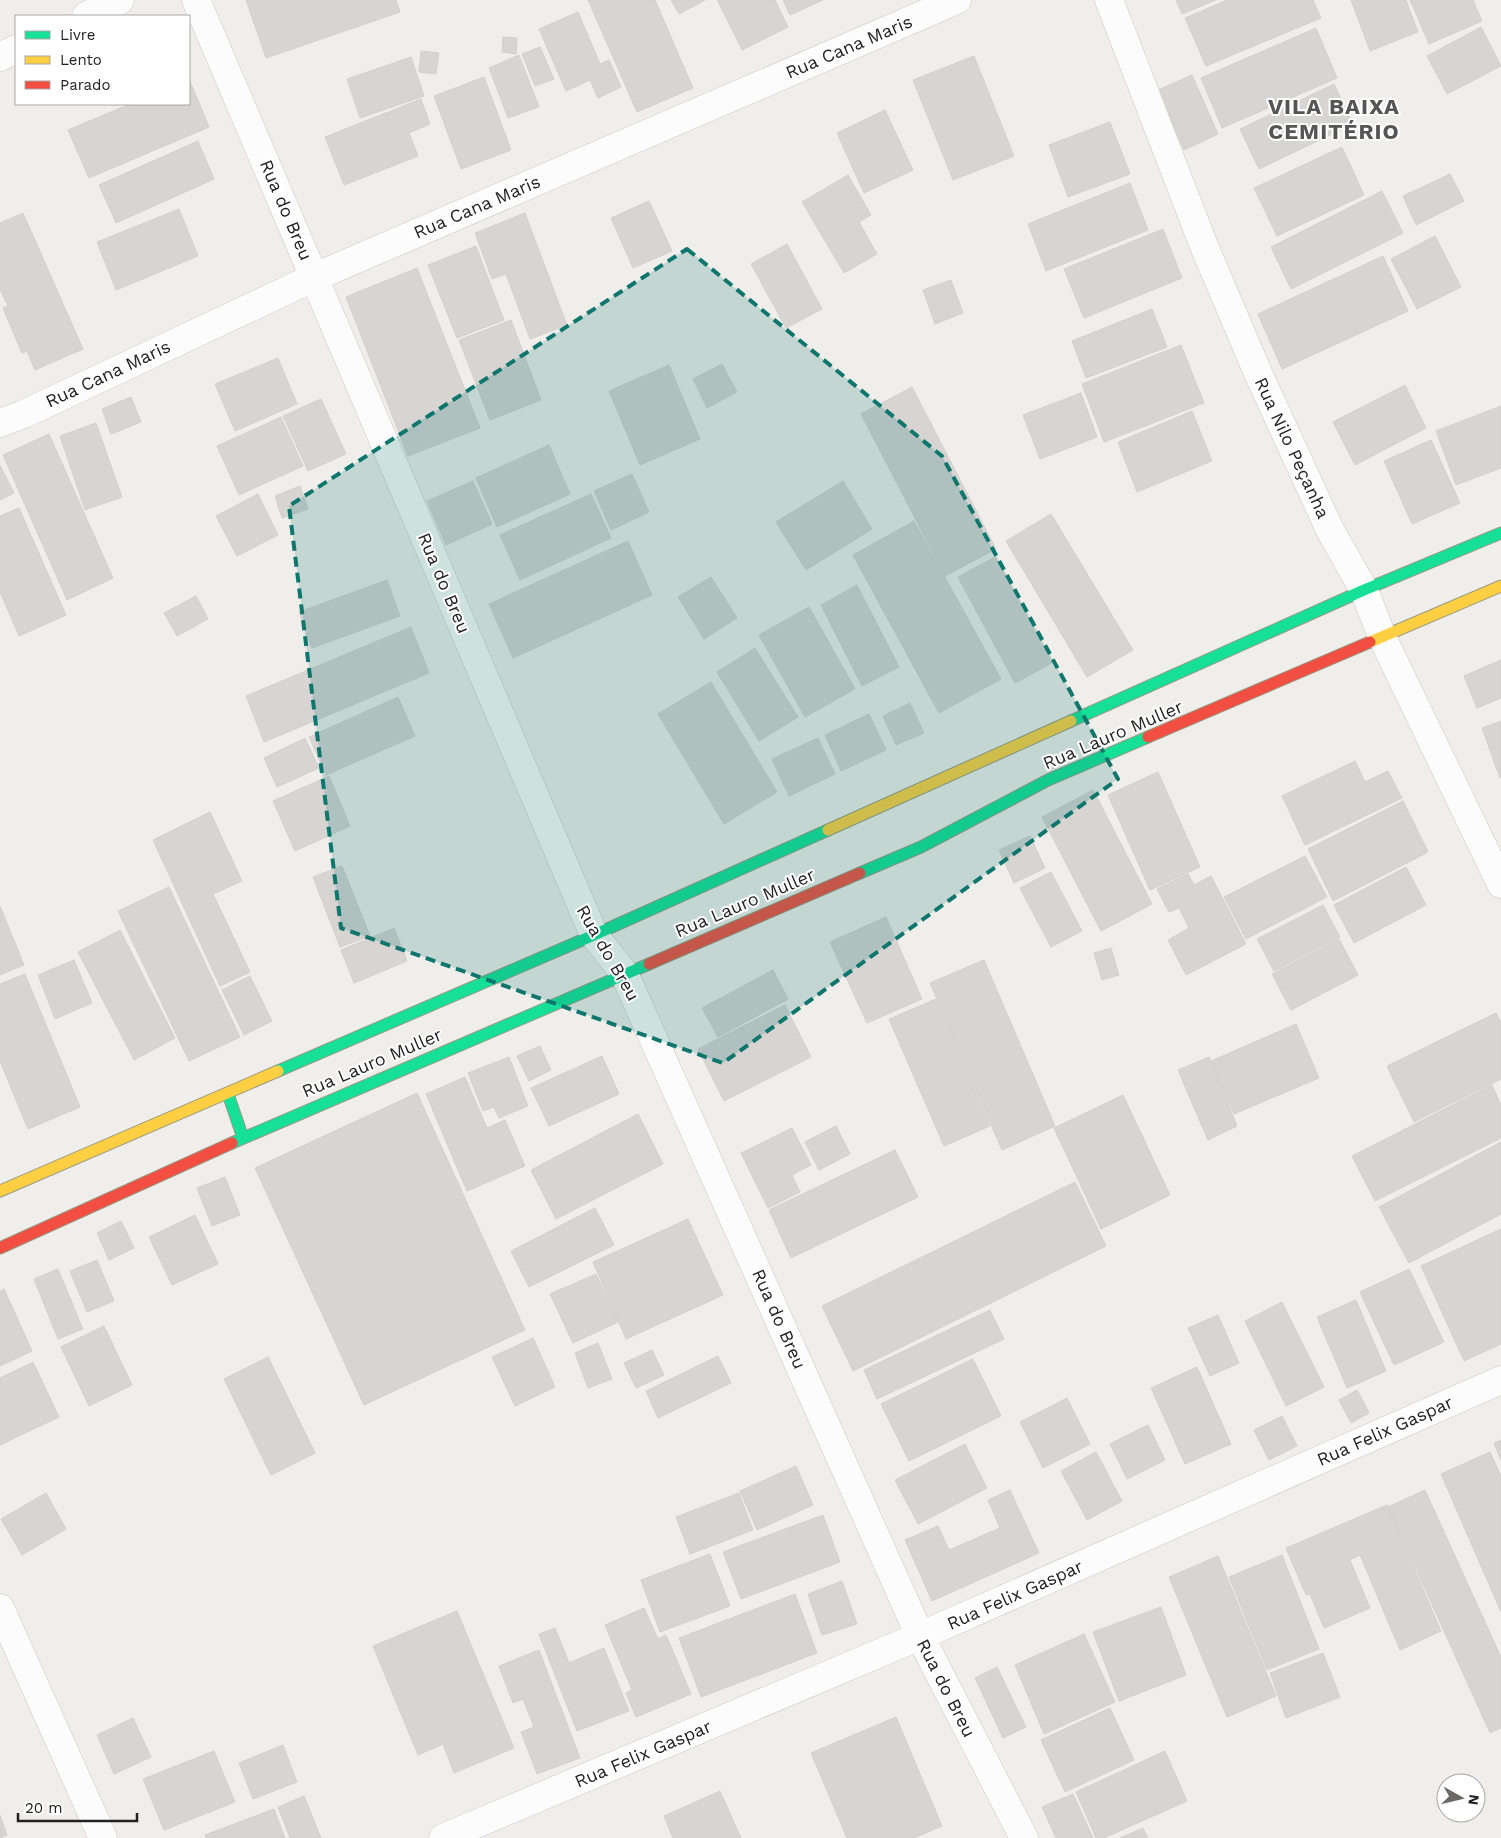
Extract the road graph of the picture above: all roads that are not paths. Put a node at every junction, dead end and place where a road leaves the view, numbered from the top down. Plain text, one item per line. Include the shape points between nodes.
1 (120, 0) edge
2 (196, 0) edge
3 (957, 0) edge
4 (1109, 0) edge
5 (88, 15) edge
6 (15, 50) edge
7 (0, 57) edge
8 (315, 277) junction
9 (0, 423) edge
10 (1501, 533) edge
11 (1501, 586) edge
12 (1364, 590) junction
13 (1383, 639) junction
14 (1501, 884) edge
15 (594, 935) junction
16 (624, 973) junction
17 (228, 1094) junction
18 (244, 1138) junction
19 (0, 1191) edge
20 (0, 1248) edge
21 (1501, 1380) edge
22 (0, 1608) edge
23 (920, 1636) junction
24 (102, 1838) edge
25 (443, 1838) edge
26 (1024, 1838) edge

1 - 5 street
2 - 8 street, Rua do Breu
3 - 8 street, Rua Cana Maris
4 - 12 street, Rua Nilo Peçanha via 1204,246 1258,373 1330,530
6 - 7 street
8 - 9 street, Rua Cana Maris
8 - 15 street, Rua do Breu
10 - 12 street, Rua Lauro Muller
11 - 13 street, Rua Lauro Muller
12 - 13 street, Rua Nilo Peçanha
12 - 15 street, Rua Lauro Muller
13 - 14 street, Rua Nilo Peçanha
13 - 16 street, Rua Lauro Muller via 1048,780 921,847
15 - 16 street, Rua do Breu
15 - 17 street, Rua Lauro Muller
16 - 18 street, Rua Lauro Muller
16 - 23 street, Rua do Breu
17 - 18 street
17 - 19 street, Rua Lauro Muller
18 - 20 street, Rua Lauro Muller
21 - 23 street, Rua Felix Gaspar
22 - 24 street
23 - 25 street, Rua Felix Gaspar
23 - 26 street, Rua do Breu

